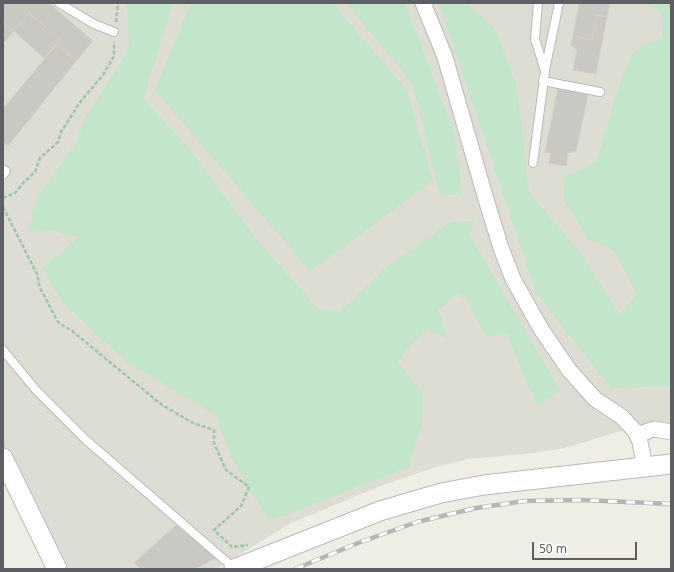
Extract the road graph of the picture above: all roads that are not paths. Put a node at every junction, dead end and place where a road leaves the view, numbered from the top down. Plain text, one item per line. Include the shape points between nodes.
1 (59, 3) edge
2 (423, 3) edge
3 (538, 3) edge
4 (559, 3) edge
5 (114, 32) road end
6 (545, 71) junction
7 (543, 81) junction
8 (600, 92) dead end
9 (533, 163) dead end
10 (3, 168) edge
11 (3, 175) edge
12 (3, 350) edge
13 (671, 432) edge
14 (637, 435) junction
15 (3, 458) edge
16 (671, 464) edge
17 (645, 467) junction
18 (231, 566) edge
19 (57, 569) edge

1 - 5 lane
2 - 14 street via 445,57 485,196 513,279 537,324 569,370 595,399 627,422
3 - 6 lane via 535,39
4 - 6 lane
6 - 7 lane
7 - 8 lane
7 - 9 lane
10 - 11 lane via 6,171
12 - 18 lane via 35,389 86,440
13 - 14 street via 654,429
14 - 17 street
15 - 19 street
16 - 17 street
17 - 18 street via 484,485 441,493 373,513

